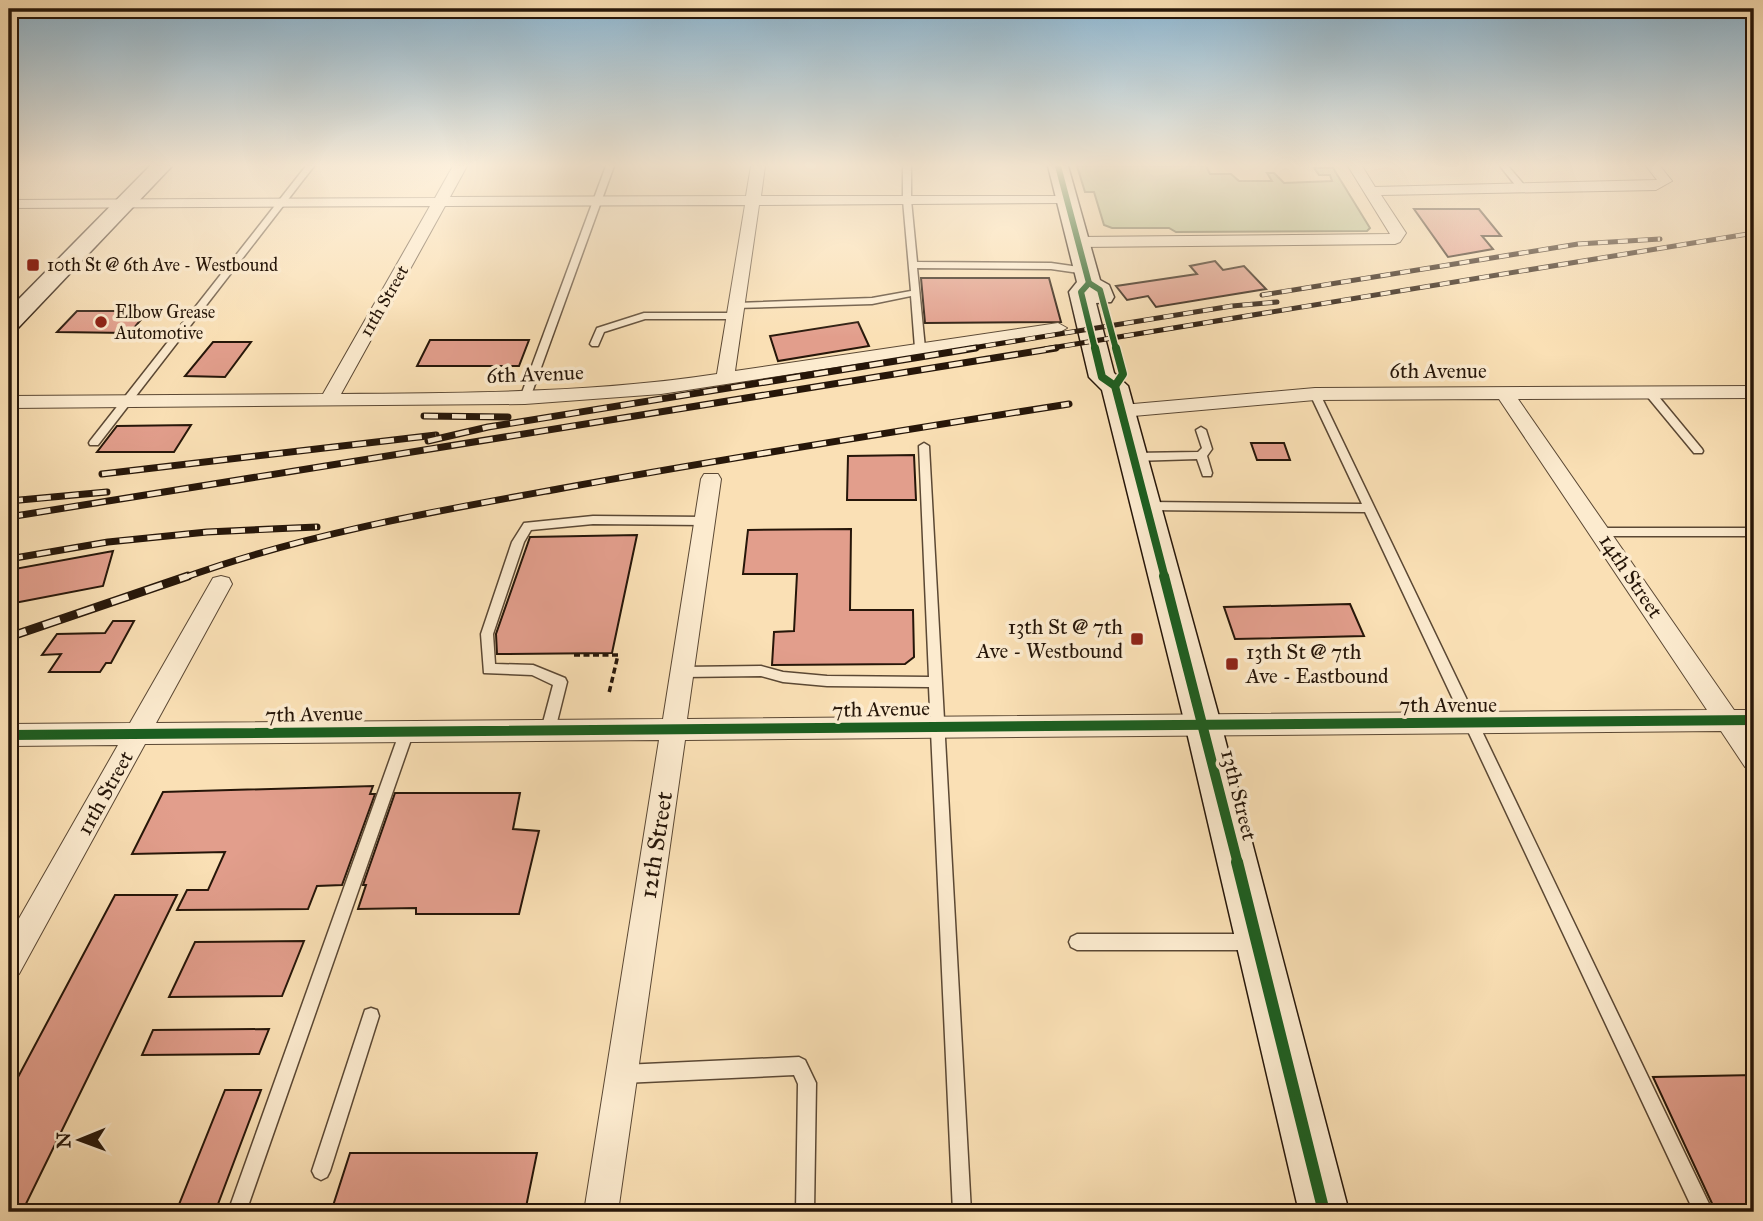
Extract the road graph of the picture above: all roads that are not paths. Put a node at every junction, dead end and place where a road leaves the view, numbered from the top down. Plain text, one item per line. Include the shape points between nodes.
1 (106, 223) edge
2 (267, 223) edge
3 (427, 223) edge
4 (589, 223) edge
5 (750, 223) edge
6 (909, 223) edge
7 (1073, 223) edge
8 (1392, 223) edge
9 (1398, 233) joint
10 (1078, 242) junction
11 (912, 265) junction
12 (1088, 277) junction
13 (914, 293) junction
14 (736, 311) junction
15 (9, 323) edge
16 (1058, 328) dead end
17 (595, 344) dead end
18 (920, 348) junction
19 (726, 379) junction
20 (1754, 392) edge
21 (1650, 393) junction
22 (1315, 394) junction
23 (1505, 394) junction
24 (525, 398) junction
25 (329, 399) junction
26 (1119, 399) junction
27 (129, 401) junction
28 (9, 402) edge
29 (1201, 430) dead end
30 (94, 443) dead end
31 (923, 446) dead end
32 (1698, 451) dead end
33 (1201, 455) junction
34 (1134, 457) junction
35 (1207, 472) dead end
36 (711, 479) dead end
37 (1146, 506) junction
38 (1370, 508) junction
39 (705, 521) junction
40 (1601, 532) junction
41 (1754, 532) edge
42 (221, 584) dead end
43 (683, 672) junction
44 (934, 682) junction
45 (1728, 720) junction
46 (1754, 720) edge
47 (1472, 722) junction
48 (1203, 724) junction
49 (937, 726) junction
50 (674, 729) junction
51 (548, 730) junction
52 (407, 731) junction
53 (138, 734) junction
54 (9, 735) edge
55 (1754, 759) edge
56 (1077, 942) dead end
57 (1257, 942) junction
58 (9, 964) edge
59 (371, 1016) dead end
60 (622, 1074) junction
61 (321, 1171) dead end
62 (237, 1212) edge
63 (601, 1212) edge
64 (805, 1212) edge
65 (962, 1212) edge
66 (1324, 1212) edge
67 (1704, 1212) edge

1 - 15 street
2 - 27 lane
3 - 25 street, 11th Street
4 - 24 lane
5 - 14 street
6 - 11 lane
7 - 10 street, 13th Street
8 - 9 street
9 - 10 street via 1395,239 1382,240
10 - 12 street, 13th Street
11 - 12 lane via 1051,266
11 - 13 lane
12 - 26 street, 13th Street via 1081,292 1089,329 1102,377
13 - 14 lane via 872,301
13 - 18 lane
14 - 17 lane via 635,317 600,330
14 - 19 street
16 - 18 street, 6th Avenue
18 - 19 street, 6th Avenue
19 - 24 street, 6th Avenue via 628,392
20 - 21 street, 6th Avenue
21 - 23 street, 6th Avenue
21 - 32 lane
22 - 23 street, 6th Avenue
22 - 26 street, 6th Avenue
22 - 38 lane
23 - 40 street, 14th Street
24 - 25 street, 6th Avenue
25 - 27 street, 6th Avenue
26 - 34 street, 13th Street
27 - 28 street, 6th Avenue
27 - 30 lane
29 - 33 lane via 1207,449
31 - 44 lane
33 - 34 lane
33 - 35 lane
34 - 37 street, 13th Street
36 - 39 street, 12th Street
37 - 38 lane
37 - 48 street, 13th Street
38 - 47 lane
39 - 43 street, 12th Street
39 - 51 lane via 593,520 528,526 518,542 487,634 489,669 533,670 560,682
40 - 41 lane
40 - 45 street, 14th Street
42 - 53 street, 11th Street
43 - 44 lane via 761,671 827,681
43 - 50 street, 12th Street
44 - 49 lane
45 - 46 street, 7th Avenue
45 - 47 street, 7th Avenue
45 - 55 street, 14th Street
47 - 48 street, 7th Avenue
47 - 67 lane
48 - 49 street, 7th Avenue
48 - 57 street, 13th Street
49 - 50 street, 7th Avenue
49 - 65 lane
50 - 51 street, 7th Avenue
50 - 60 street, 12th Street
51 - 52 street, 7th Avenue
52 - 53 street, 7th Avenue
52 - 62 lane
53 - 54 street, 7th Avenue
53 - 58 street, 11th Street
56 - 57 lane
57 - 66 street, 13th Street
59 - 61 lane
60 - 63 street, 12th Street
60 - 64 lane via 799,1066 807,1083

